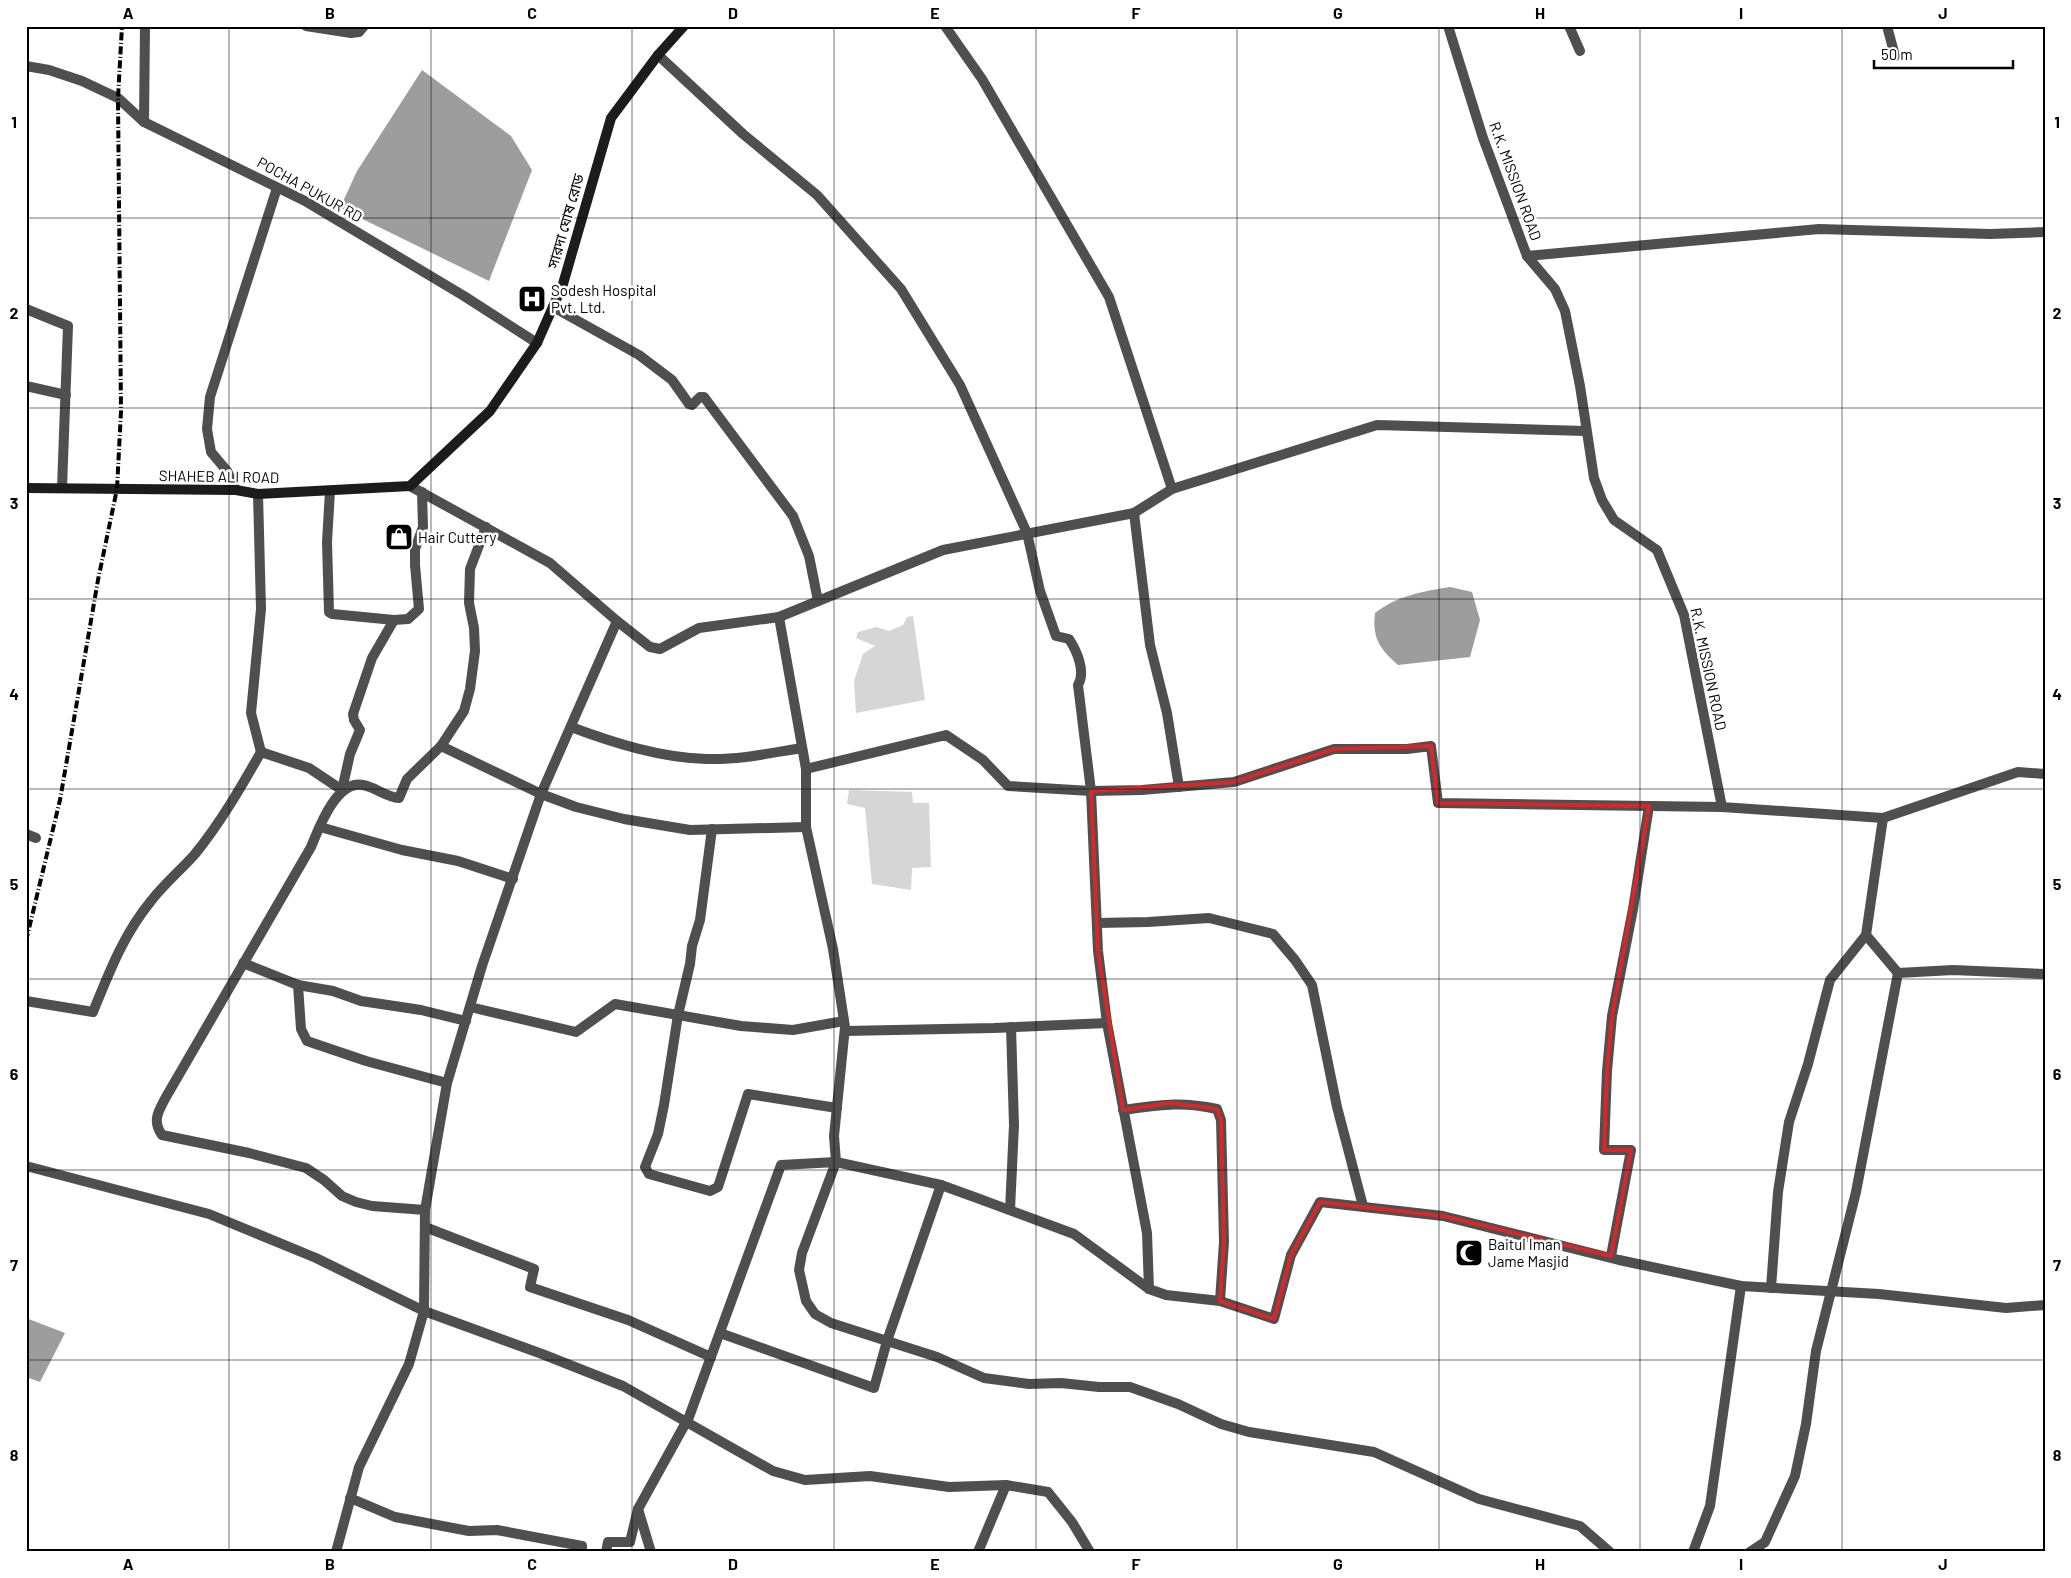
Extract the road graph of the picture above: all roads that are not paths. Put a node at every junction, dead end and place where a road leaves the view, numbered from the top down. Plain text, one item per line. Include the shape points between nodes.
1 (145, 26) edge
2 (306, 26) edge
3 (364, 26) edge
4 (684, 26) edge
5 (945, 26) edge
6 (1448, 26) edge
7 (1569, 26) edge
8 (1887, 26) edge
9 (1580, 51) dead end
10 (658, 55) junction
11 (1895, 56) dead end
12 (26, 66) edge
13 (144, 122) junction
14 (276, 188) junction
15 (2045, 232) edge
16 (1527, 256) junction
17 (552, 307) junction
18 (26, 309) edge
19 (537, 343) junction
20 (26, 386) edge
21 (66, 395) junction
22 (1585, 431) junction
23 (410, 486) junction
24 (26, 488) edge
25 (62, 488) junction
26 (1172, 489) junction
27 (236, 490) junction
28 (330, 491) junction
29 (422, 492) junction
30 (258, 494) junction
31 (1134, 513) junction
32 (486, 527) junction
33 (1027, 532) junction
34 (818, 601) junction
35 (779, 617) junction
36 (394, 620) junction
37 (616, 621) junction
38 (571, 727) junction
39 (441, 746) junction
40 (802, 748) junction
41 (261, 752) junction
42 (806, 769) junction
43 (2045, 774) edge
44 (1179, 787) junction
45 (342, 790) junction
46 (1091, 791) junction
47 (541, 794) junction
48 (1649, 806) junction
49 (1722, 807) junction
50 (1883, 818) junction
51 (320, 827) junction
52 (806, 827) junction
53 (712, 829) junction
54 (513, 879) junction
55 (1097, 922) junction
56 (1866, 935) junction
57 (244, 963) junction
58 (1898, 973) junction
59 (2045, 974) edge
60 (298, 985) junction
61 (26, 1001) edge
62 (470, 1007) junction
63 (678, 1015) junction
64 (466, 1021) junction
65 (1107, 1023) junction
66 (845, 1026) junction
67 (1011, 1027) junction
68 (448, 1083) junction
69 (837, 1108) junction
70 (1123, 1110) junction
71 (836, 1162) junction
72 (26, 1166) edge
73 (941, 1185) junction
74 (1362, 1206) junction
75 (426, 1210) junction
76 (1010, 1210) junction
77 (425, 1228) junction
78 (1611, 1256) junction
79 (1741, 1286) junction
80 (1771, 1288) junction
81 (1148, 1289) junction
82 (1830, 1292) junction
83 (1220, 1302) junction
84 (2045, 1305) edge
85 (424, 1311) junction
86 (720, 1333) junction
87 (887, 1341) junction
88 (711, 1357) junction
89 (686, 1422) junction
90 (1006, 1485) junction
91 (350, 1498) junction
92 (638, 1510) junction
93 (336, 1552) edge
94 (582, 1552) edge
95 (606, 1552) edge
96 (651, 1552) edge
97 (978, 1552) edge
98 (1090, 1552) edge
99 (1610, 1552) edge
100 (1692, 1552) edge
101 (1750, 1552) edge

1 - 13 street
2 - 3 street via 351,33 359,32
4 - 10 main road, সারদা ঘোষ রোড
5 - 26 street via 982,79 1109,297
6 - 16 street, R.K. MISSION ROAD via 1483,138
7 - 9 street
8 - 11 street
10 - 17 main road, সারদা ঘোষ রোড via 611,118 563,284
10 - 33 street via 744,134 818,195 901,289 960,385
12 - 13 street, POCHA PUKUR RD via 82,81 118,98
13 - 14 street, POCHA PUKUR RD
14 - 19 street, POCHA PUKUR RD via 439,281
14 - 27 street via 210,397 208,429 211,452 227,471
15 - 16 street via 1990,234 1819,229
16 - 22 street, R.K. MISSION ROAD via 1555,289 1565,311
17 - 19 main road, সারদা ঘোষ রোড
17 - 34 street via 639,355 672,380 691,406 704,397 793,516 809,556
18 - 21 street via 68,326
19 - 23 main road, সারদা ঘোষ রোড via 490,411
20 - 21 street
21 - 25 street
22 - 26 street via 1377,425
22 - 49 street, R.K. MISSION ROAD via 1594,478 1602,500 1614,520 1657,550 1684,615
23 - 28 main road, SHAHEB ALI ROAD
23 - 29 street
24 - 25 main road, SHAHEB ALI ROAD
25 - 27 main road, SHAHEB ALI ROAD
26 - 31 street
27 - 30 main road, SHAHEB ALI ROAD
28 - 30 main road, SHAHEB ALI ROAD
28 - 36 street via 327,542 329,612
29 - 32 street
29 - 36 street via 423,527 415,548 414,565 419,610 408,619
30 - 41 street via 261,609 251,713
31 - 33 street
31 - 44 street via 1150,644 1167,713
32 - 37 street via 550,563
32 - 39 street via 469,577 475,651 470,689 464,710
33 - 34 street via 943,550
33 - 46 street via 1040,591 1056,636 1070,639 1082,676 1078,685
34 - 35 street
35 - 37 street via 699,628 660,649 650,647
35 - 40 street
36 - 45 street via 372,658 353,714 360,730 350,754
37 - 38 street
38 - 40 street via 662,754 707,759
38 - 47 street
39 - 45 street via 407,779 399,798 360,784
39 - 47 street
40 - 42 street
41 - 45 street via 309,768
41 - 61 street via 234,800 209,835 150,901 132,928 110,967 93,1012
42 - 46 street via 946,735 983,760 1008,786
42 - 52 street
43 - 50 street via 2018,772
44 - 46 street
44 - 48 street via 1234,782 1334,749 1431,746 1438,803
45 - 51 street
46 - 55 street
47 - 53 street via 624,819 690,830
47 - 54 street
48 - 49 street
48 - 78 street via 1612,1016 1607,1071 1604,1150 1631,1150
49 - 50 street
50 - 56 street
51 - 54 street via 402,850 458,861
51 - 57 street
52 - 53 street
52 - 66 street via 833,950
53 - 63 street via 700,920
54 - 62 street
55 - 65 street
55 - 74 street via 1209,918 1273,934 1312,985 1337,1107
56 - 58 street
56 - 80 street via 1830,980 1808,1064 1788,1122 1778,1192
57 - 60 street
57 - 75 street via 156,1116 156,1126 162,1135 306,1168 342,1196 356,1202
58 - 59 street via 1953,970
58 - 82 street via 1856,1192
60 - 64 street
60 - 68 street via 301,1029 307,1042
62 - 63 street via 576,1032 615,1004
62 - 64 street
63 - 66 street via 741,1026 794,1030
63 - 69 street via 658,1134 645,1167 650,1174 710,1191 718,1186 748,1094
64 - 68 street
65 - 67 street
65 - 70 street
66 - 67 street
66 - 69 street
67 - 76 street via 1014,1125
68 - 75 street
69 - 71 street
70 - 81 street via 1147,1233
70 - 83 street via 1170,1103 1217,1109 1221,1120 1224,1242
71 - 73 street
71 - 86 street via 781,1165
71 - 87 street via 802,1253 803,1291 815,1314
72 - 85 street via 209,1214 316,1258
73 - 76 street
73 - 87 street
74 - 78 street via 1443,1216
74 - 83 street via 1320,1202 1291,1256 1274,1319
75 - 77 street
76 - 81 street via 1074,1234
77 - 85 street
77 - 88 street via 534,1269 530,1287 628,1320
78 - 79 street
79 - 80 street
79 - 100 street via 1710,1506
80 - 82 street
81 - 83 street via 1166,1295
82 - 84 street via 2006,1308
82 - 101 street via 1816,1351 1795,1476 1765,1542
85 - 89 street via 622,1386
85 - 91 street via 409,1364 359,1467
86 - 87 street via 874,1388
86 - 88 street
87 - 99 street via 937,1357 984,1378 1028,1384 1130,1387 1249,1432 1374,1452 1479,1499 1580,1526
88 - 89 street
89 - 90 street via 773,1471 805,1480 870,1476 949,1487
89 - 92 street
90 - 97 street
90 - 98 street via 1048,1492
91 - 93 street
91 - 94 street via 395,1517 469,1532 497,1530 573,1544 582,1546
92 - 95 street via 630,1542 608,1542
92 - 96 street

